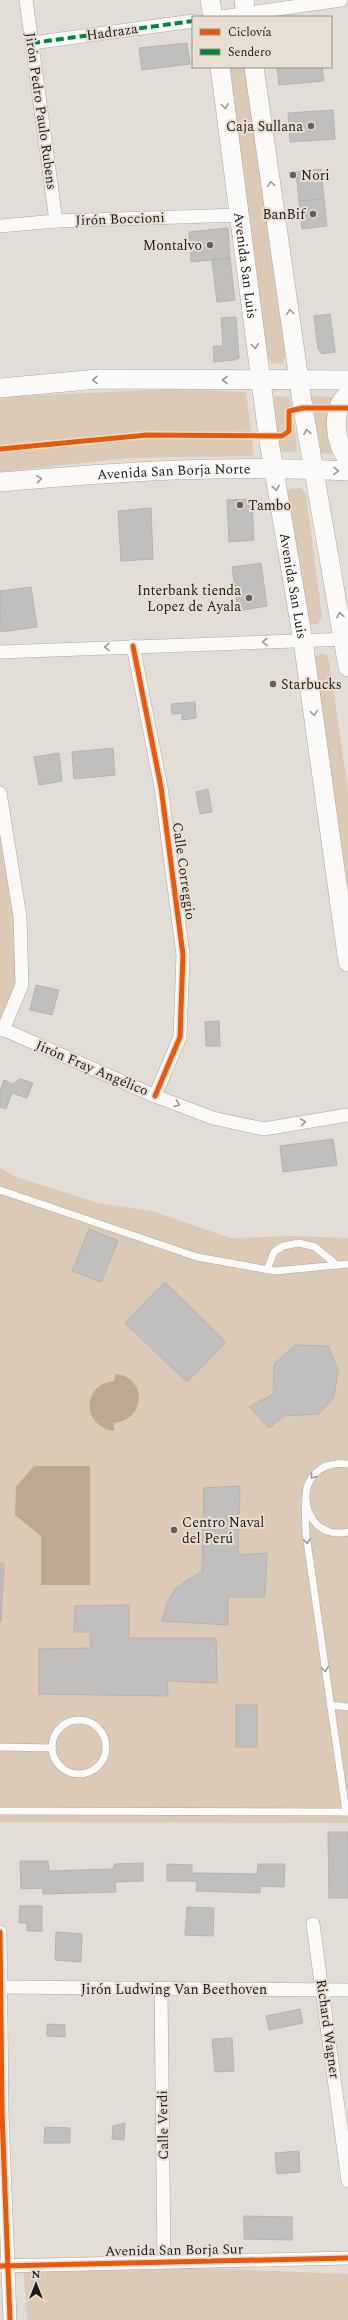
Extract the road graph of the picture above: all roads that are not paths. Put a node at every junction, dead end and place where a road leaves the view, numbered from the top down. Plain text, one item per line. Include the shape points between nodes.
1 (26, 0) edge
2 (210, 0) edge
3 (341, 0) edge
4 (245, 10) edge
5 (213, 16) edge
6 (224, 16) edge
7 (192, 21) edge
8 (32, 44) junction
9 (220, 68) edge
10 (254, 68) edge
11 (240, 215) junction
12 (56, 221) junction
13 (0, 226) edge
14 (260, 379) junction
15 (299, 379) junction
16 (348, 380) edge
17 (0, 388) edge
18 (348, 395) edge
19 (348, 459) edge
20 (273, 469) junction
21 (313, 469) junction
22 (348, 471) edge
23 (0, 482) edge
24 (346, 639) edge
25 (304, 640) junction
26 (133, 646) junction
27 (0, 652) edge
28 (348, 668) edge
29 (0, 793) edge
30 (348, 962) edge
31 (2, 1029) edge
32 (155, 1096) junction
33 (348, 1115) edge
34 (0, 1190) edge
35 (348, 1264) edge
36 (337, 1265) junction
37 (267, 1270) junction
38 (348, 1464) edge
39 (305, 1502) junction
40 (348, 1532) edge
41 (330, 1704) junction
42 (348, 1707) edge
43 (0, 1747) edge
44 (52, 1748) junction
45 (0, 1811) edge
46 (347, 1812) edge
47 (313, 1924) dead end
48 (0, 1932) edge
49 (0, 1987) edge
50 (161, 1989) junction
51 (323, 1990) junction
52 (348, 1990) edge
53 (1, 2113) edge
54 (348, 2181) edge
55 (348, 2258) edge
56 (164, 2262) junction
57 (4, 2266) edge
58 (10, 2320) edge

1 - 8 street, Jirón Pedro Paulo Rubens
2 - 5 main road
3 - 4 street
4 - 6 street
7 - 8 street, Hadraza
8 - 12 street, Jirón Pedro Paulo Rubens
9 -> 11 main road, Avenida San Luis
15 -> 10 main road
11 - 12 street, Jirón Boccioni
11 -> 14 main road, Avenida San Luis
12 - 13 street, Jirón Boccioni
14 - 15 main road
14 -> 17 main road via 98,379
14 - 20 main road, Avenida San Luis
15 - 16 main road
21 -> 15 main road
18 - 19 main road via 338,407 337,425 339,444
20 - 21 main road, Avenida San Borja Norte
23 -> 20 main road, Avenida San Borja Norte via 129,471
20 -> 25 main road, Avenida San Luis
21 -> 22 main road, Avenida San Borja Norte
24 -> 21 main road
24 - 25 street
24 - 28 main road
25 -> 26 street
25 -> 30 main road, Avenida San Luis
26 -> 27 street
26 - 32 street, Calle Correggio via 161,787 183,955 180,1037
29 - 31 street via 20,917 22,978 22,985
31 - 32 street, Jirón Fray Angélico
32 -> 33 street, Jirón Fray Angélico via 213,1118 264,1129
34 - 37 lane via 198,1257
35 - 36 lane
36 - 37 lane
36 - 37 lane via 315,1247 299,1243 283,1246 274,1252
38 -> 39 lane via 338,1462 317,1471 306,1490
39 - 40 lane via 315,1522 324,1529
39 -> 41 lane via 306,1534
41 - 42 lane
41 - 46 lane
43 - 44 lane
44 - 44 lane via 59,1765 74,1773 84,1773 99,1765 106,1748 103,1736 95,1725 79,1720 63,1725 53,1739
45 - 46 lane
47 - 51 street, Richard Wagner
48 - 49 street
49 - 50 street, Jirón Ludwing Van Beethoven
49 - 53 street
50 - 51 street, Jirón Ludwing Van Beethoven
50 - 56 street, Calle Verdi
51 - 52 street, Jirón Ludwing Van Beethoven
51 - 54 street, Richard Wagner
53 - 57 street
55 - 56 street, Avenida San Borja Sur
56 - 57 street, Avenida San Borja Sur
57 - 58 street

